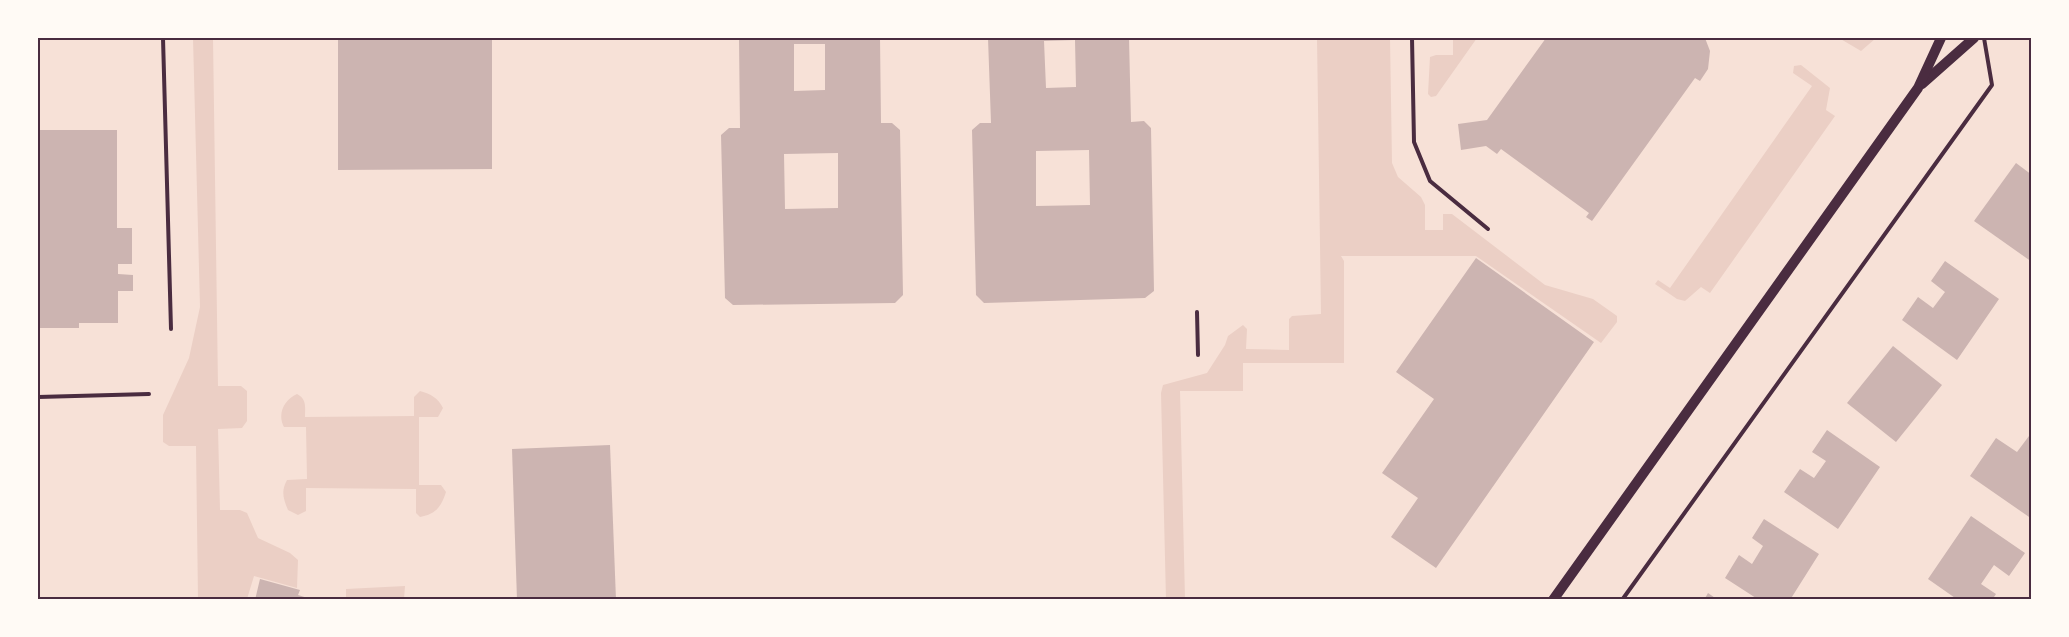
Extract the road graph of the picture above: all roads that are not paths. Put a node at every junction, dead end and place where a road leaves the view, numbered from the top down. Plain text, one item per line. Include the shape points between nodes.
1 (163, 38) edge
2 (1412, 38) edge
3 (1941, 38) edge
4 (1974, 38) edge
5 (1984, 38) edge
6 (1918, 88) junction
7 (1488, 229) dead end
8 (1197, 312) dead end
9 (171, 329) dead end
10 (1198, 355) dead end
11 (149, 394) dead end
12 (38, 397) edge
13 (1553, 600) edge
14 (1622, 600) edge

1 - 9 lane
2 - 7 lane via 1414,142 1430,181
3 - 6 main road
4 - 6 main road
5 - 14 lane via 1992,85
6 - 13 main road
8 - 10 lane
11 - 12 lane

